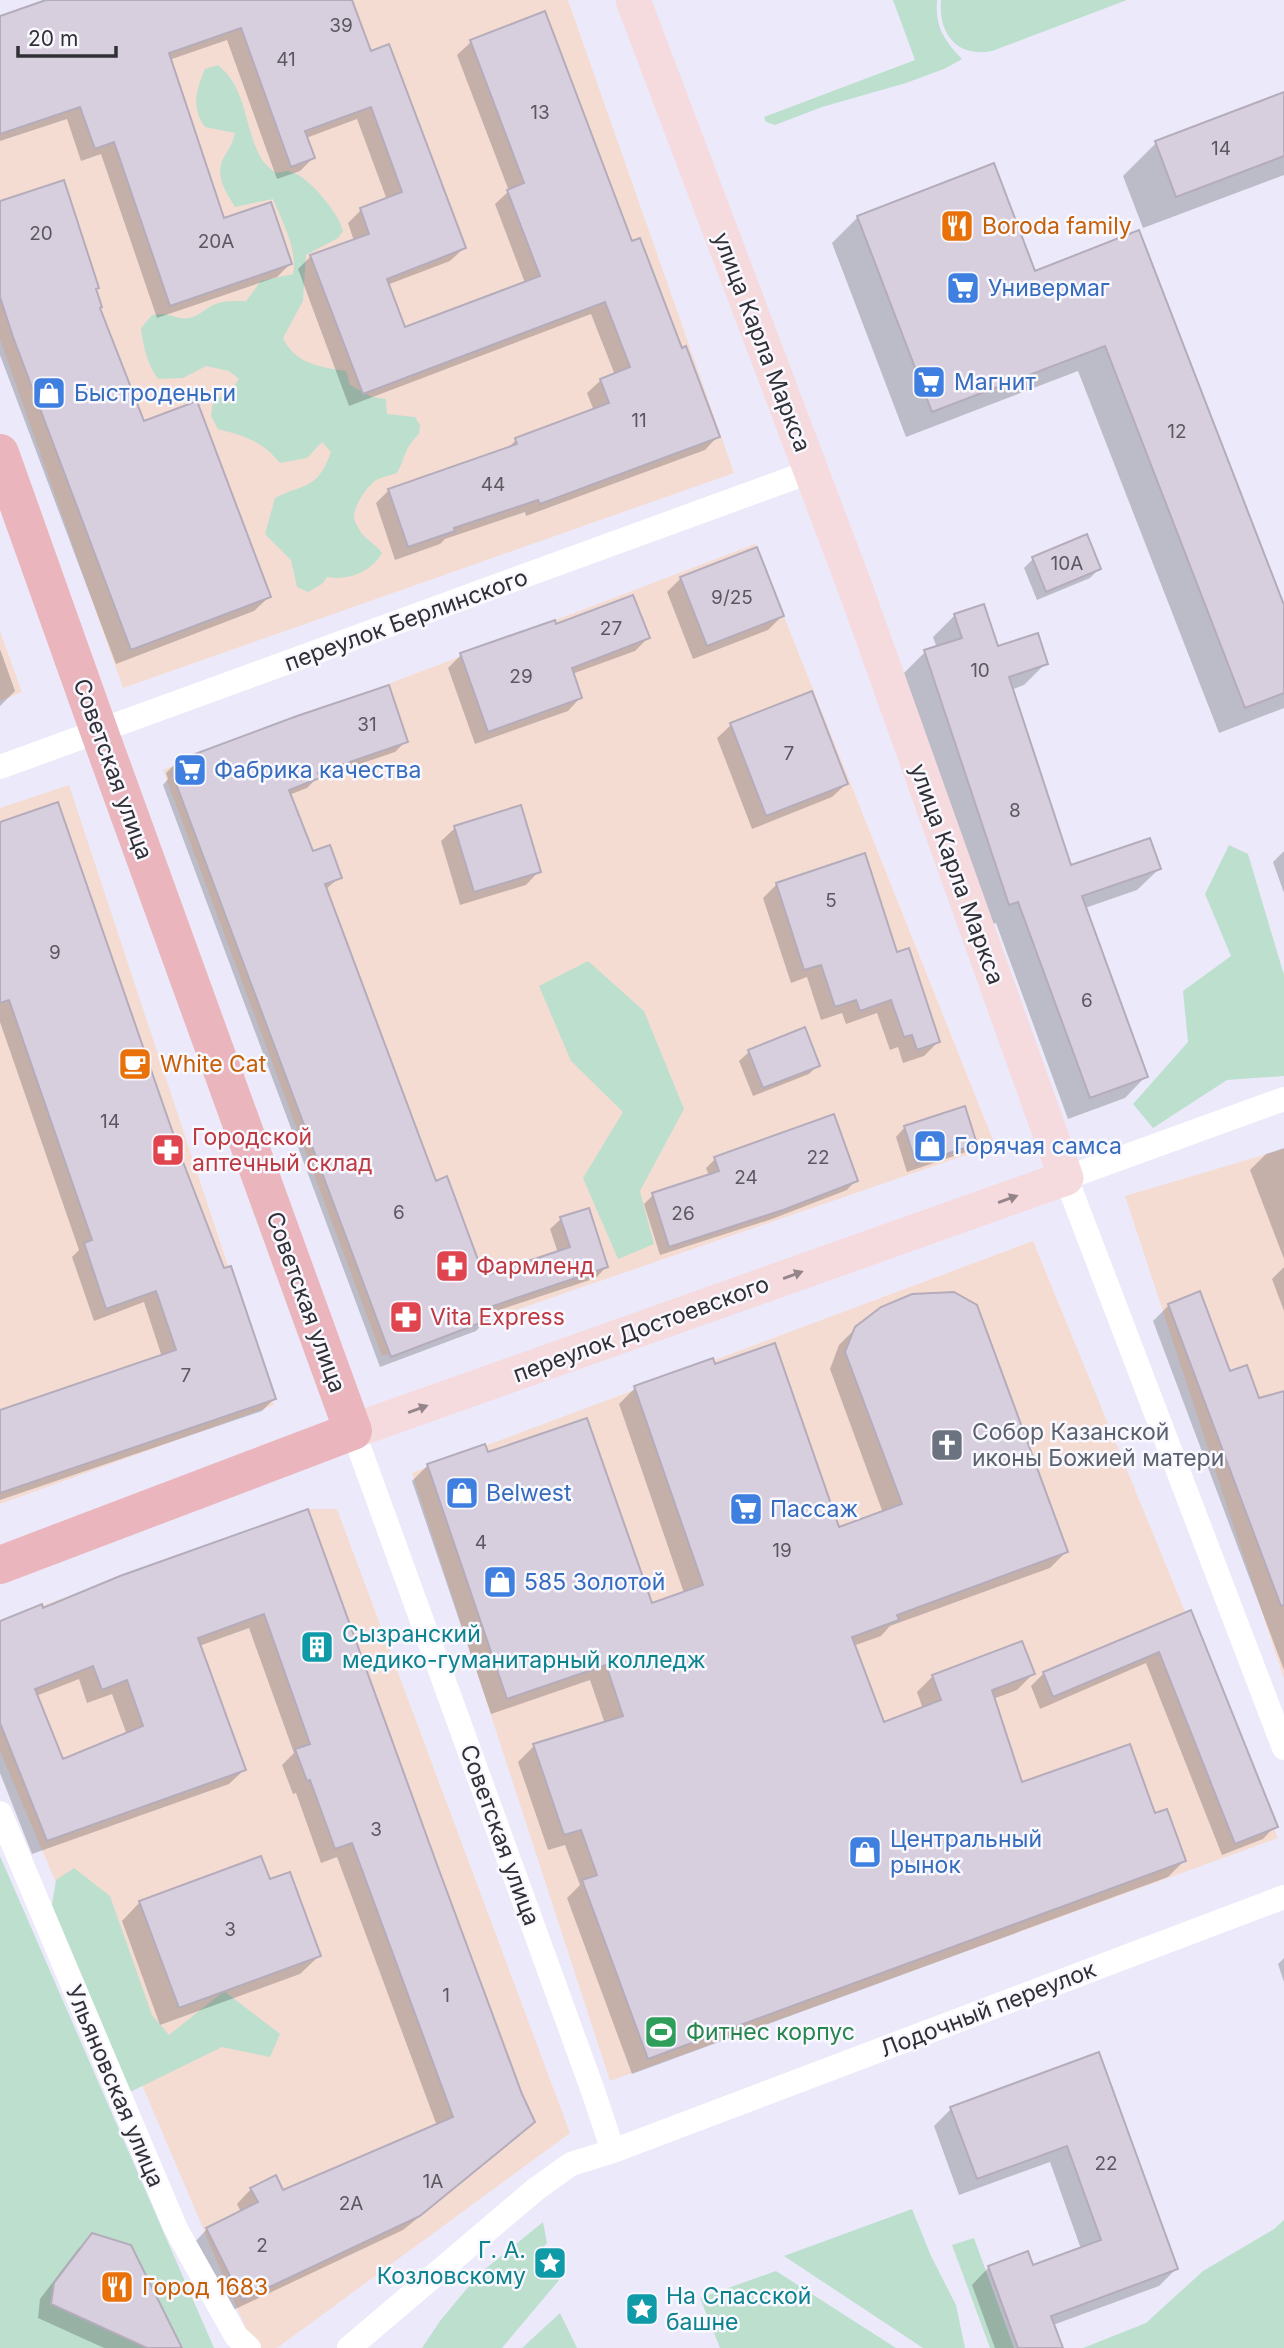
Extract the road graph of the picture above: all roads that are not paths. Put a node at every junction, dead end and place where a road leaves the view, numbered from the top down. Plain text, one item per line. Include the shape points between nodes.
1 (633, 0) edge
2 (0, 453) edge
3 (811, 471) junction
4 (99, 732) junction
5 (0, 767) edge
6 (1284, 1100) edge
7 (1066, 1178) junction
8 (353, 1432) junction
9 (0, 1565) edge
10 (1284, 1748) edge
11 (0, 1813) edge
12 (1284, 1897) edge
13 (613, 2151) junction
14 (249, 2348) edge
15 (349, 2348) edge

1 - 3 street, улица Карла Маркса
2 - 4 main road, Советская улица
3 - 4 street, переулок Берлинского
3 - 7 street, улица Карла Маркса
4 - 5 street, переулок Берлинского
4 - 8 main road, Советская улица
6 - 7 street, переулок Достоевского
8 -> 7 street, переулок Достоевского
7 - 10 street, улица Карла Маркса
8 - 9 main road, переулок Достоевского
8 - 13 street, Советская улица
11 - 14 street, Ульяновская улица via 176,2229 236,2336
12 - 13 street, Лодочный переулок
13 - 15 street, Лодочный переулок via 571,2164 536,2189

